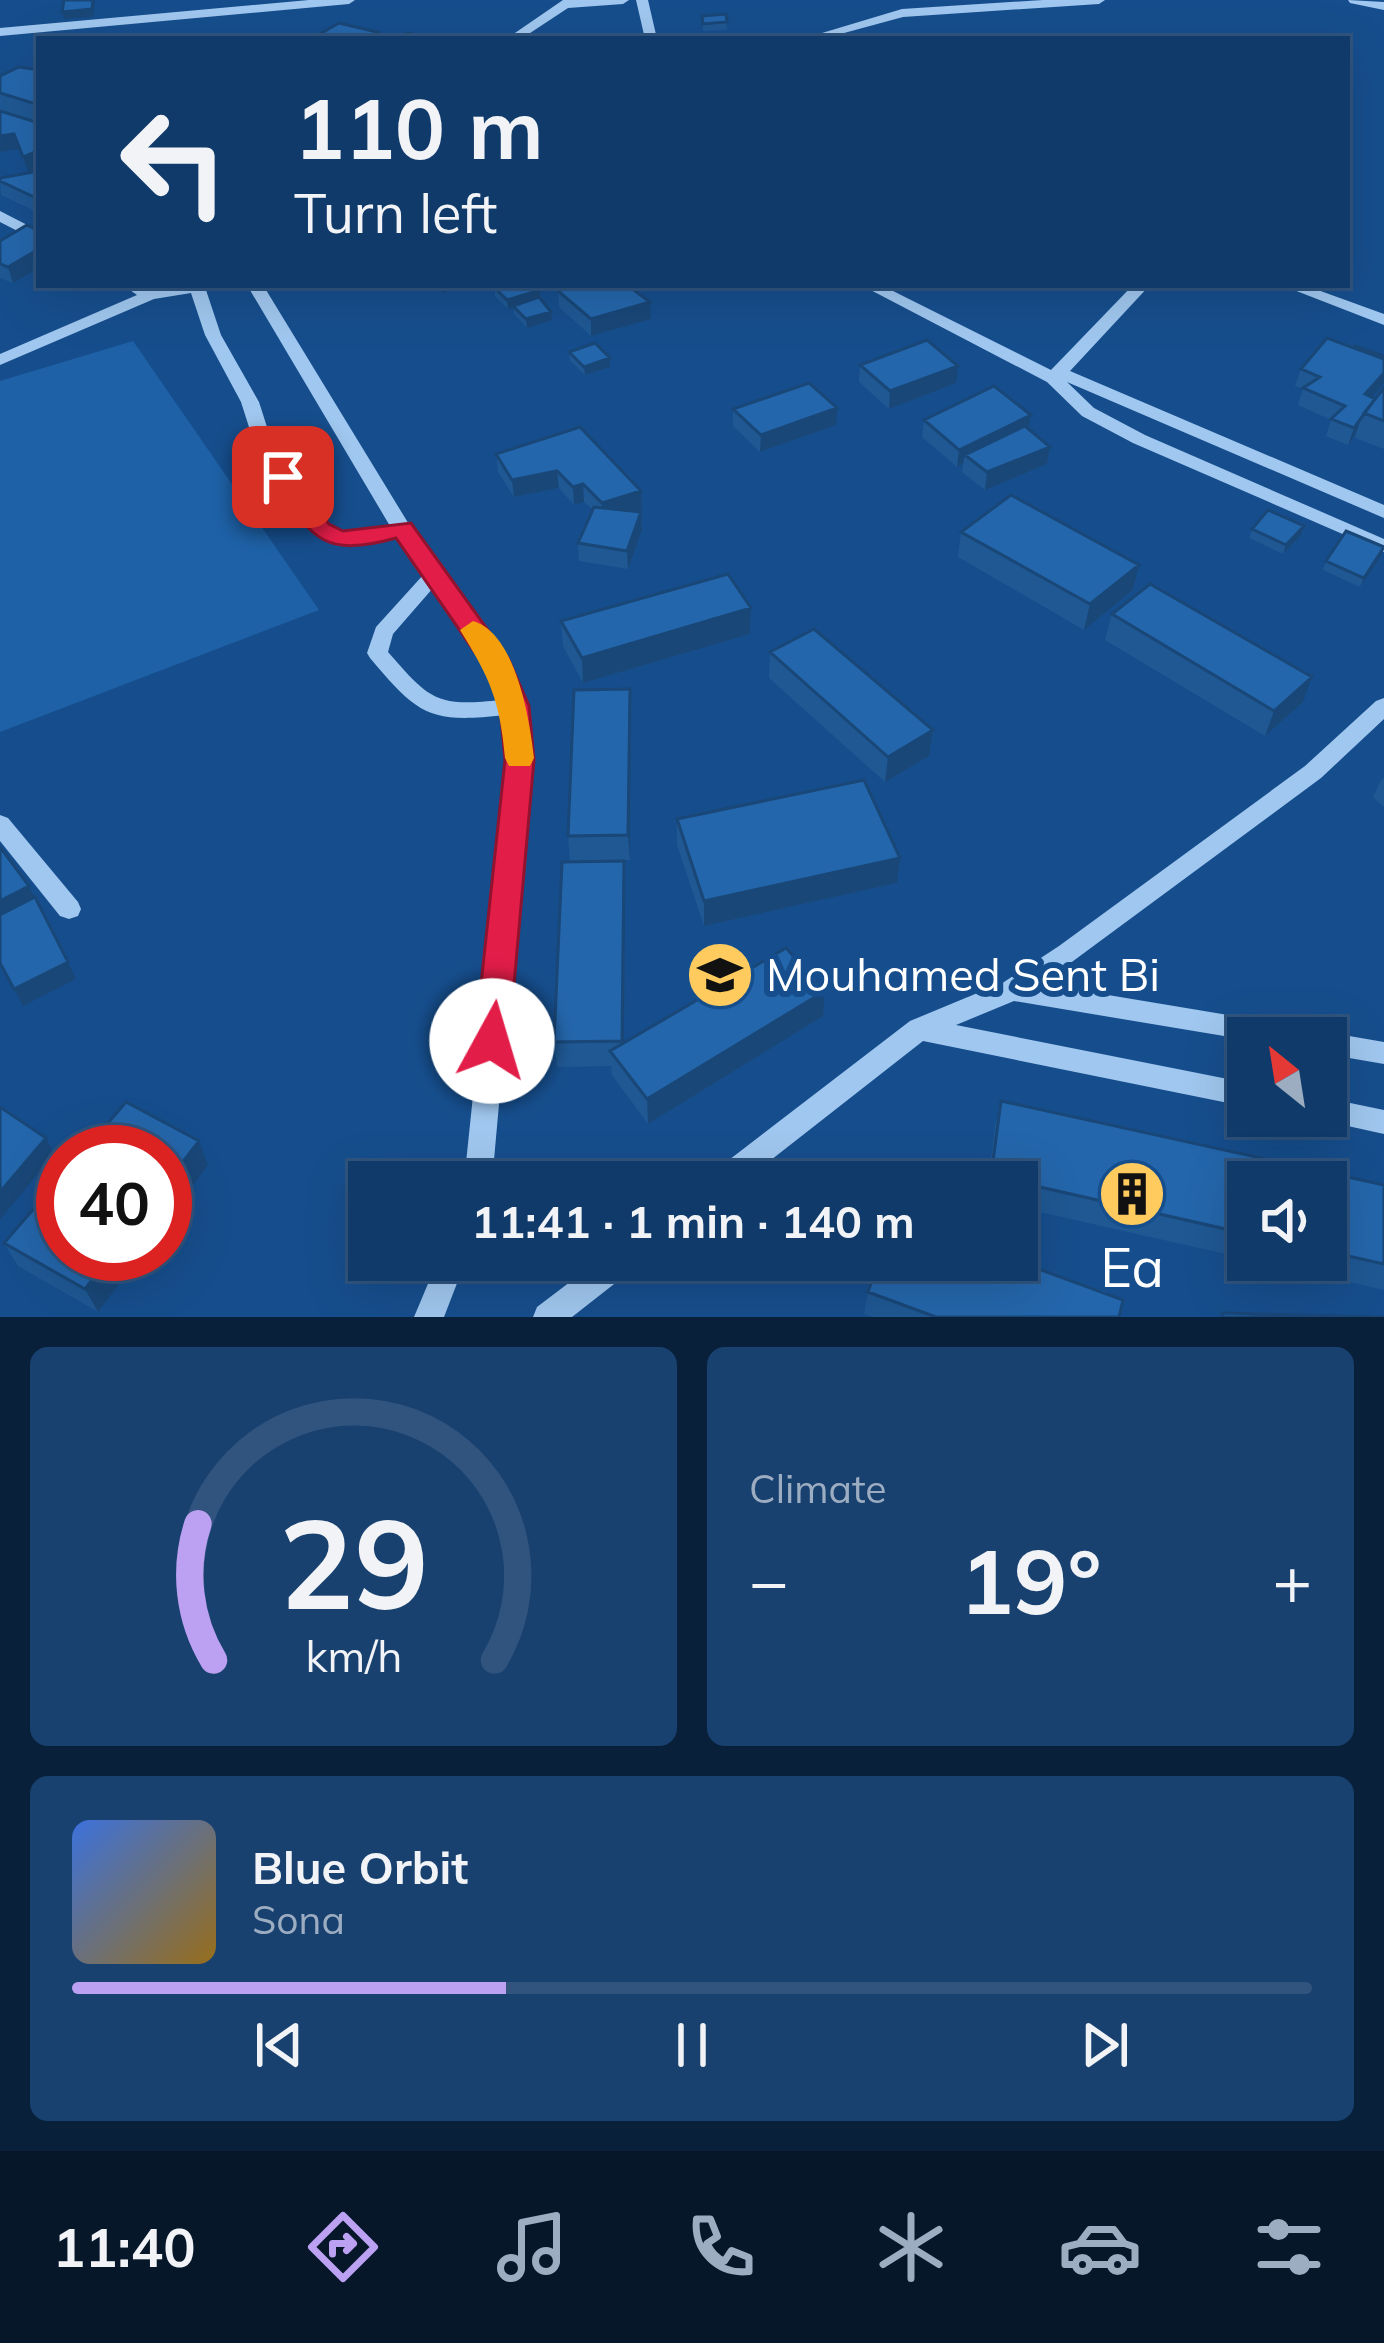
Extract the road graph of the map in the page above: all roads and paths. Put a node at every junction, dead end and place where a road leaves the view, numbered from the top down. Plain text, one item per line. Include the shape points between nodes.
1 (349, 0) edge
2 (623, 0) edge
3 (642, 0) edge
4 (1099, 0) edge
5 (1354, 0) edge
6 (569, 2) edge
7 (1384, 6) edge
8 (0, 32) edge
9 (517, 36) edge
10 (650, 36) edge
11 (819, 36) edge
12 (0, 216) edge
13 (36, 235) edge
14 (135, 288) edge
15 (193, 288) edge
16 (204, 288) edge
17 (257, 288) edge
18 (875, 288) edge
19 (1139, 288) edge
20 (1297, 288) edge
21 (150, 296) junction
22 (1384, 320) edge
23 (0, 360) edge
24 (1056, 375) junction
25 (1384, 512) edge
26 (403, 529) junction
27 (1384, 546) edge
28 (435, 574) junction
29 (514, 706) junction
30 (1384, 706) edge
31 (0, 824) edge
32 (69, 909) dead end
33 (1013, 989) junction
34 (1227, 1026) edge
35 (919, 1029) junction
36 (1347, 1046) edge
37 (1384, 1052) edge
38 (1227, 1091) edge
39 (1347, 1114) edge
40 (1384, 1122) edge
41 (480, 1161) edge
42 (749, 1161) edge
43 (444, 1281) edge
44 (595, 1281) edge
45 (429, 1317) edge
46 (548, 1317) edge

1 - 8 street
2 - 6 street
3 - 10 street
4 - 11 street via 902,13
5 - 7 street
6 - 9 street
12 - 13 street
14 - 21 street
15 - 21 street
16 - 26 street via 214,335 266,452 320,530 351,539
17 - 26 street
18 - 24 street
19 - 24 street
20 - 22 street
21 - 23 street
24 - 25 street
24 - 27 street via 1088,412 1139,439
26 - 28 street
28 - 29 street via 498,665
28 - 29 street via 383,632 376,653 418,702 445,714
29 - 41 street via 520,760
30 - 33 street via 1313,772
31 - 32 street
33 - 34 street
33 - 35 street
35 - 38 street
35 - 42 street
36 - 37 street
39 - 40 street
43 - 45 street
44 - 46 street

